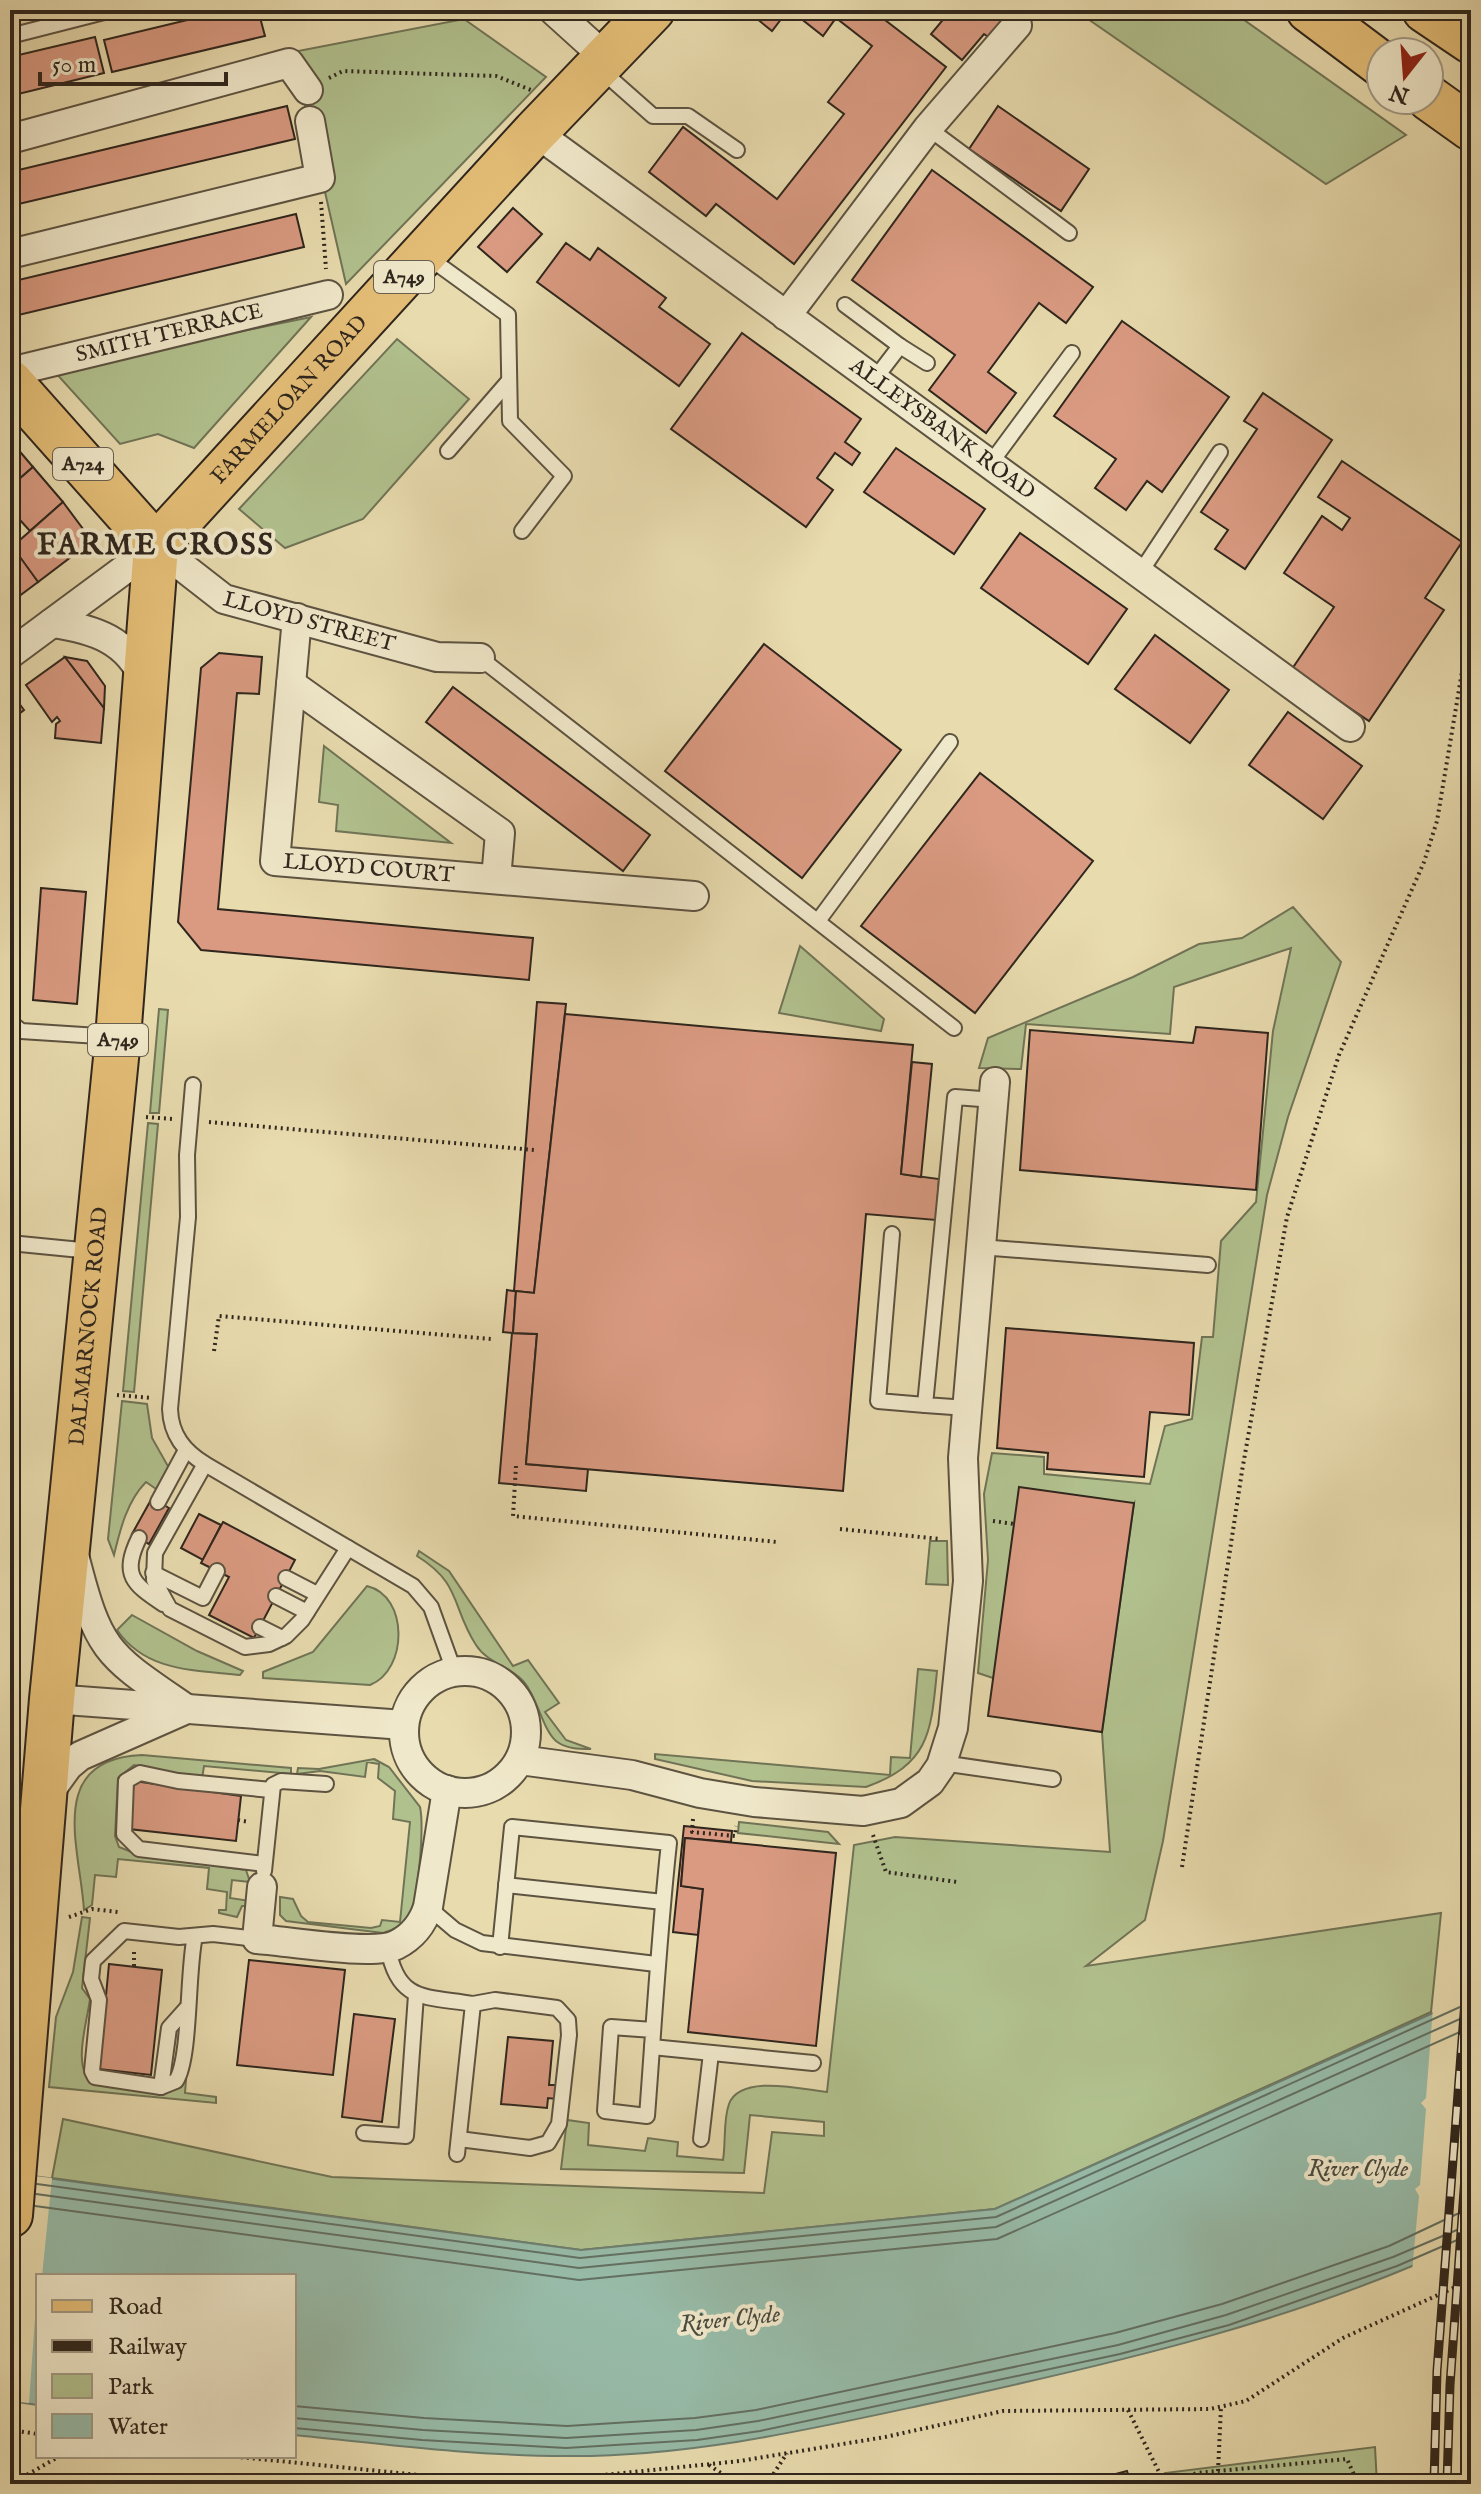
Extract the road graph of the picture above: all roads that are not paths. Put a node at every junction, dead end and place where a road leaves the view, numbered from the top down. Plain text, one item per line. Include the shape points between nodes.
1 (112, 10) edge
2 (553, 10) edge
3 (652, 10) edge
4 (1309, 10) edge
5 (1425, 10) edge
6 (1017, 25) dead end
7 (10, 36) edge
8 (1471, 41) edge
9 (1365, 52) edge
10 (602, 63) junction
11 (308, 90) road end
12 (1445, 109) edge
13 (549, 118) junction
14 (310, 121) dead end
15 (928, 128) junction
16 (1471, 128) edge
17 (10, 139) edge
18 (737, 150) dead end
19 (1069, 233) dead end
20 (10, 254) edge
21 (425, 254) junction
22 (328, 295) road end
23 (845, 305) dead end
24 (786, 316) junction
25 (900, 346) junction
26 (1072, 353) dead end
27 (927, 363) dead end
28 (10, 372) edge
29 (874, 380) junction
30 (10, 382) edge
31 (507, 383) junction
32 (448, 451) dead end
33 (1220, 452) dead end
34 (990, 464) junction
35 (522, 531) dead end
36 (156, 546) junction
37 (1140, 573) junction
38 (297, 618) junction
39 (52, 623) junction
40 (10, 654) edge
41 (480, 658) joint
42 (145, 682) junction
43 (291, 684) junction
44 (1350, 727) dead end
45 (950, 742) dead end
46 (496, 879) junction
47 (694, 896) dead end
48 (818, 921) junction
49 (10, 1022) edge
50 (954, 1028) dead end
51 (118, 1038) junction
52 (193, 1085) dead end
53 (994, 1091) joint
54 (892, 1234) dead end
55 (10, 1243) edge
56 (980, 1247) junction
57 (99, 1252) junction
58 (1208, 1265) dead end
59 (925, 1405) junction
60 (967, 1408) junction
61 (186, 1450) junction
62 (205, 1464) junction
63 (158, 1502) dead end
64 (69, 1534) junction
65 (139, 1538) dead end
66 (348, 1548) junction
67 (217, 1571) dead end
68 (153, 1573) junction
69 (310, 1606) junction
70 (170, 1609) junction
71 (260, 1627) dead end
72 (282, 1638) junction
73 (454, 1671) junction
74 (52, 1699) junction
75 (186, 1709) junction
76 (404, 1725) junction
77 (520, 1760) junction
78 (942, 1763) junction
79 (1053, 1779) dead end
80 (326, 1784) dead end
81 (271, 1790) junction
82 (447, 1790) junction
83 (45, 1799) junction
84 (263, 1875) junction
85 (506, 1885) junction
86 (663, 1902) junction
87 (428, 1907) junction
88 (195, 1936) junction
89 (257, 1939) junction
90 (500, 1947) junction
91 (388, 1948) junction
92 (656, 1964) junction
93 (416, 1995) junction
94 (473, 2004) junction
95 (653, 2030) junction
96 (652, 2047) junction
97 (711, 2053) junction
98 (813, 2063) dead end
99 (17, 2087) edge
100 (364, 2133) dead end
101 (701, 2139) dead end
102 (10, 2215) edge

1 - 7 lane
2 - 10 street
3 - 10 main road, FARMELOAN ROAD / A749
4 - 9 main road
5 - 8 main road
6 - 15 street
10 - 13 main road, FARMELOAN ROAD / A749
10 - 18 lane via 653,116 688,116
11 - 17 street via 289,63
12 - 16 main road
13 - 21 main road, FARMELOAN ROAD / A749
13 - 24 street, ALLEYSBANK ROAD
14 - 20 street via 320,178
15 - 19 lane
15 - 24 street
21 - 31 lane via 508,315
21 - 36 main road, FARMELOAN ROAD / A749
22 - 28 street, SMITH TERRACE
23 - 25 lane
24 - 29 street, ALLEYSBANK ROAD
25 - 27 lane
25 - 29 lane
26 - 34 lane
29 - 34 street, ALLEYSBANK ROAD
30 - 36 main road, A724
31 - 32 lane
31 - 35 lane via 510,421 564,476
33 - 37 lane
34 - 37 street, ALLEYSBANK ROAD
36 - 38 street, LLOYD STREET via 224,599
36 - 39 street
36 - 42 main road, DALMARNOCK ROAD / A749
37 - 44 street, ALLEYSBANK ROAD
38 - 41 street, LLOYD STREET via 437,657
38 - 43 street, LLOYD COURT
39 - 40 street
39 - 42 street via 110,638 132,656
41 - 48 lane
42 - 51 main road, DALMARNOCK ROAD / A749
43 - 46 street via 500,833
43 - 46 street, LLOYD COURT via 275,861
45 - 48 lane
46 - 47 street, LLOYD COURT
48 - 50 lane
49 - 51 lane via 21,1031
51 - 57 main road, DALMARNOCK ROAD / A749
52 - 61 lane via 188,1217 171,1400 172,1425
53 - 56 street
53 - 59 lane via 955,1097
54 - 59 lane via 878,1401
55 - 57 lane
56 - 58 lane
56 - 60 street
57 - 64 main road, DALMARNOCK ROAD / A749
59 - 60 lane
60 - 78 street via 963,1479 968,1581 953,1728
61 - 62 lane
61 - 63 lane
62 - 66 lane
62 - 68 lane via 159,1541
64 - 74 main road, DALMARNOCK ROAD / A749
64 - 75 street via 101,1640 127,1668
65 - 70 lane via 130,1571 135,1585
66 - 69 lane
66 - 73 lane via 420,1592 431,1607
67 - 68 lane via 209,1601
68 - 70 lane
69 - 69 lane via 279,1590
69 - 72 lane
70 - 72 lane via 245,1647
71 - 72 lane
73 - 76 street via 420,1690
73 - 77 street via 487,1675 514,1695 526,1726
74 - 75 street
74 - 83 main road, DALMARNOCK ROAD / A749
75 - 76 street
75 - 83 street via 80,1756
76 - 82 street via 405,1746 414,1766
77 - 78 street via 632,1775 754,1802 863,1811 909,1798 930,1782
77 - 82 street via 489,1788
78 - 79 lane
80 - 81 lane via 281,1781
81 - 84 lane
81 - 84 lane via 140,1773 126,1781 123,1793 124,1834 139,1849
82 - 87 street
83 - 99 main road, DALMARNOCK ROAD / A749
84 - 89 street
85 - 86 lane
85 - 86 lane via 512,1827 669,1843
85 - 90 lane
86 - 92 lane
87 - 90 lane via 466,1936
87 - 91 street via 414,1932
88 - 88 lane via 186,2009 169,2028 161,2087 101,2080 92,2071 99,2000 91,1979 93,1961 124,1931
88 - 89 lane
89 - 91 street
90 - 92 lane
91 - 93 lane via 395,1976
92 - 95 lane
93 - 94 lane
93 - 100 lane via 406,2136
94 - 94 lane via 495,2000 557,2008 569,2028 559,2124 548,2143 530,2148 458,2147
95 - 96 lane
95 - 96 lane via 611,2027 605,2111 647,2116
96 - 97 lane
97 - 98 lane
97 - 101 lane
99 - 102 main road, A749

